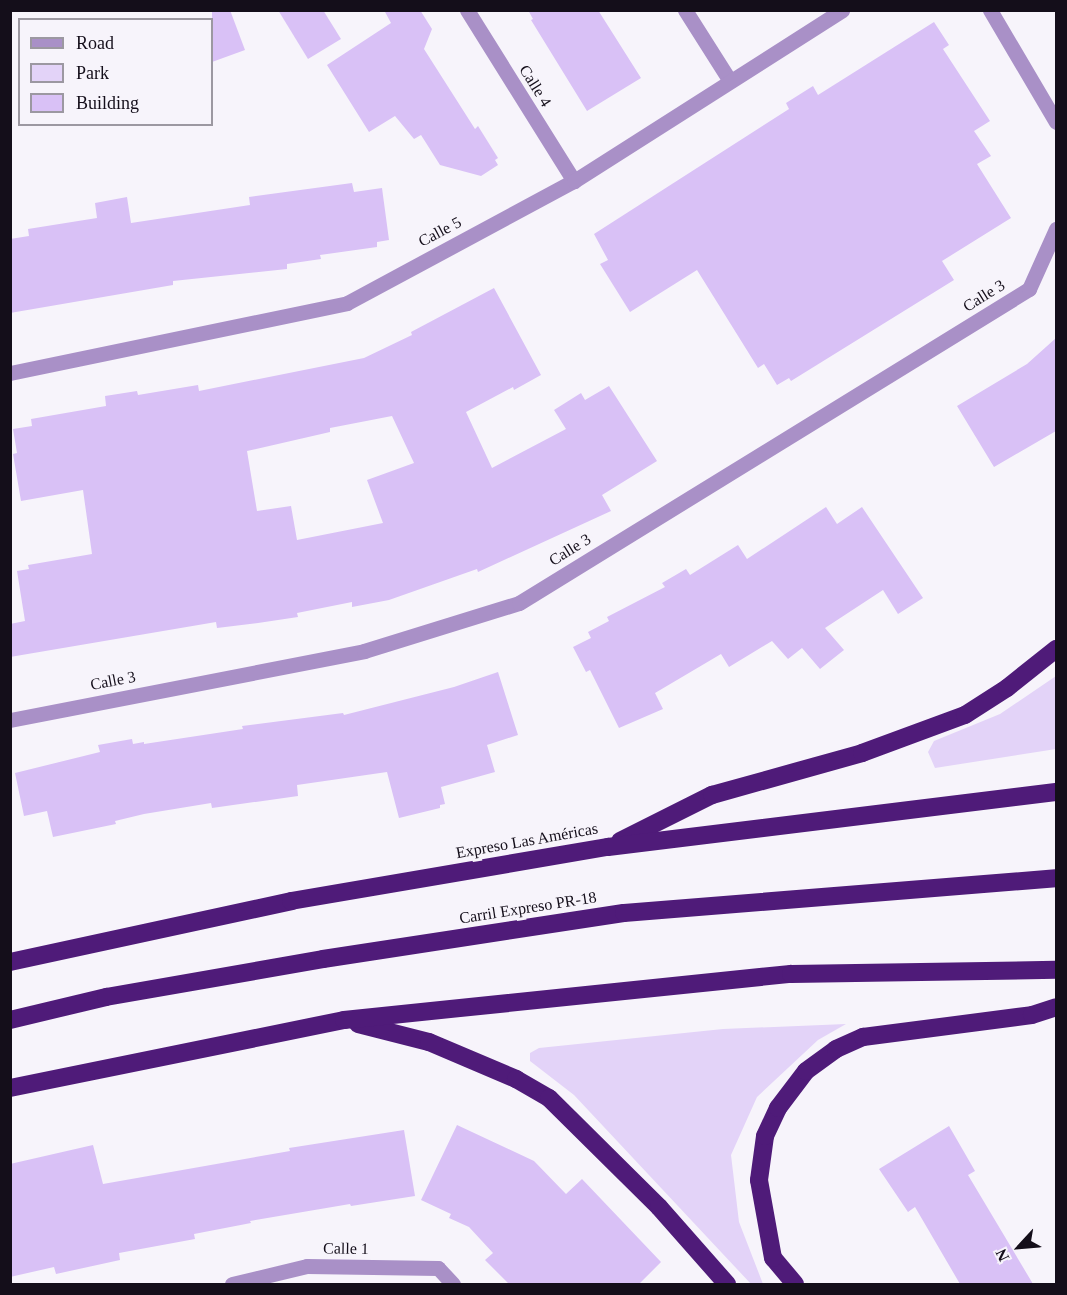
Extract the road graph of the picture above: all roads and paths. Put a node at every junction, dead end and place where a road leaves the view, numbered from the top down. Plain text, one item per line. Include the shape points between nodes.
1 (467, 10) edge
2 (685, 10) edge
3 (842, 10) edge
4 (990, 10) edge
5 (730, 81) junction
6 (1056, 122) edge
7 (574, 181) junction
8 (1056, 229) edge
9 (10, 373) edge
10 (1056, 649) edge
11 (10, 720) edge
12 (1056, 792) edge
13 (608, 847) junction
14 (1056, 878) edge
15 (10, 962) edge
16 (1056, 970) edge
17 (1056, 1007) edge
18 (10, 1020) edge
19 (344, 1020) junction
20 (10, 1089) edge
21 (232, 1284) edge
22 (453, 1284) edge
23 (727, 1284) edge
24 (795, 1284) edge

1 - 7 street, Calle 4
2 - 5 street
3 - 5 street, Calle 5
4 - 6 street
5 - 7 street, Calle 5
7 - 9 street, Calle 5 via 347,303
8 - 11 street, Calle 3 via 1029,289 519,603 364,651
10 - 13 highway via 965,715 862,753 712,795
12 - 13 highway, Expreso Las Américas
13 - 15 highway, Expreso Las Américas via 291,901
14 - 18 highway, Carril Expreso PR-18 via 624,913 277,967 106,997
16 - 19 highway via 791,974
17 - 24 highway via 1032,1015 863,1036 836,1049 806,1071 778,1108 765,1136 759,1180 773,1258
19 - 20 highway
19 - 23 highway via 429,1042 516,1079 549,1098 659,1207
21 - 22 street, Calle 1 via 307,1266 438,1268

